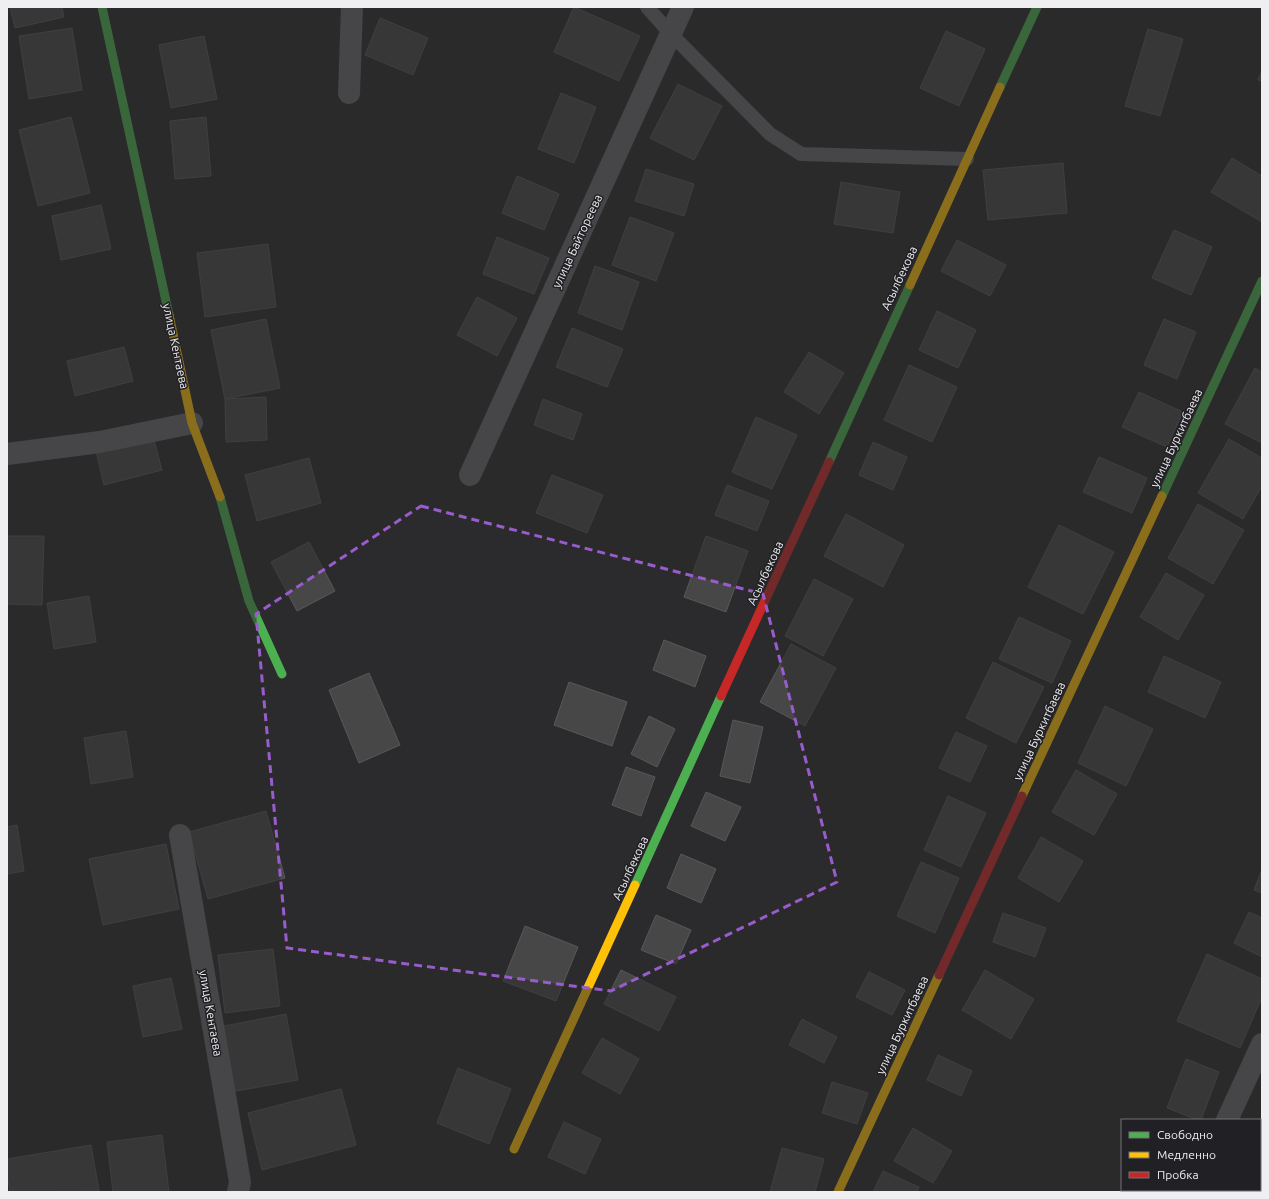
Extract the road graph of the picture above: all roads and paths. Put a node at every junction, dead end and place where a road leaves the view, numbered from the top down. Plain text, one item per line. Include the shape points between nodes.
1 (102, 7) edge
2 (352, 7) edge
3 (647, 7) edge
4 (683, 7) edge
5 (1037, 7) edge
6 (671, 34) junction
7 (349, 93) dead end
8 (967, 159) junction
9 (1262, 281) edge
10 (192, 423) junction
11 (7, 454) edge
12 (470, 476) dead end
13 (282, 674) dead end
14 (180, 835) dead end
15 (1262, 1044) edge
16 (1227, 1119) edge
17 (514, 1149) dead end
18 (238, 1192) edge
19 (838, 1192) edge

1 - 10 street, улица Кентаева
2 - 7 street
3 - 6 lane
4 - 6 street, улица Байтореева
5 - 8 street, Асылбекова
6 - 8 lane via 770,134 801,154
6 - 12 street, улица Байтореева
8 - 17 street, Асылбекова
9 - 19 street, улица Буркитбаева
10 - 11 street via 100,442
10 - 13 street, улица Кентаева via 217,487 249,602
14 - 18 street, улица Кентаева via 240,1182
15 - 16 street

